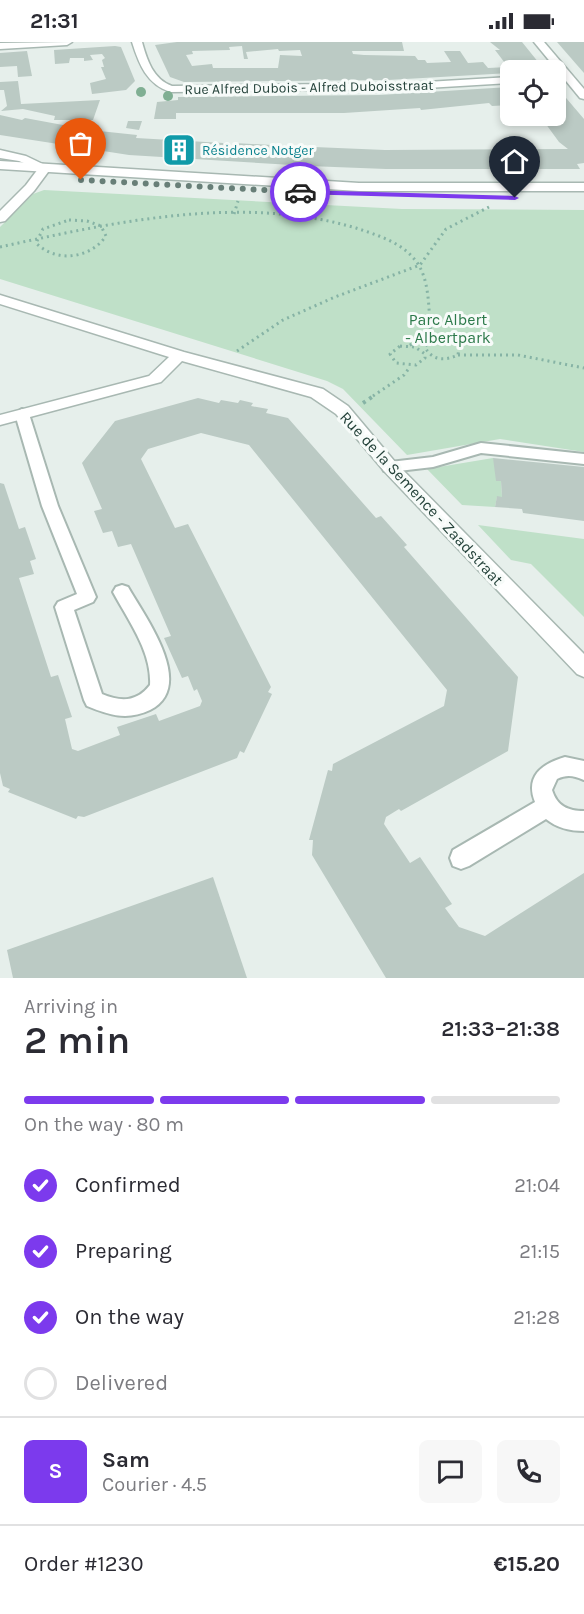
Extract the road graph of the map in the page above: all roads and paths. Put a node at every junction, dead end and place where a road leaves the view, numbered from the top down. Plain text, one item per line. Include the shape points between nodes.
1 (66, 42) edge
2 (137, 42) edge
3 (539, 42) edge
4 (0, 46) edge
5 (568, 77) joint
6 (500, 81) edge
7 (584, 96) edge
8 (0, 154) edge
9 (0, 165) edge
10 (42, 172) junction
11 (0, 175) edge
12 (259, 185) junction
13 (584, 187) edge
14 (584, 198) edge
15 (238, 201) dead end
16 (489, 207) dead end
17 (234, 214) junction
18 (0, 218) edge
19 (101, 226) junction
20 (37, 237) junction
21 (0, 247) edge
22 (420, 265) junction
23 (0, 299) edge
24 (430, 334) junction
25 (435, 340) junction
26 (408, 346) junction
27 (426, 353) junction
28 (179, 355) junction
29 (232, 355) dead end
30 (458, 356) junction
31 (410, 367) junction
32 (584, 368) edge
33 (358, 407) dead end
34 (22, 414) junction
35 (0, 420) edge
36 (584, 459) edge
37 (390, 467) junction
38 (122, 591) dead end
39 (584, 668) edge
40 (584, 771) edge
41 (548, 806) junction
42 (584, 821) edge
43 (461, 858) dead end

1 - 4 street
2 - 6 street, Rue Alfred Dubois - Alfred Duboisstraat via 154,82 171,89 410,86
3 - 5 street
5 - 7 street
8 - 10 street via 22,158
9 - 10 street
10 - 11 street
10 - 12 street
10 - 18 street
12 - 13 street
12 - 14 street via 381,196
15 - 17 path
16 - 22 path via 446,229
17 - 19 path via 155,217
17 - 22 path via 309,217 357,226 393,241
19 - 20 path
19 - 20 path via 69,220 45,228
19 - 20 path via 106,236 104,242 78,255 46,252 36,243
20 - 21 path
22 - 24 path
22 - 29 path via 283,320
23 - 28 street, Rue de la Semence - Zaadstraat
24 - 25 path
24 - 26 path
25 - 27 path via 426,347
25 - 30 path via 456,343
26 - 27 path
26 - 31 path via 400,346 390,354 396,363
27 - 30 path via 446,360
27 - 31 path via 423,362
28 - 34 street via 155,379
28 - 37 street, Rue de la Semence - Zaadstraat via 317,393 342,410
30 - 32 path via 518,355
31 - 33 path
34 - 35 street
34 - 38 lane via 50,506 87,597 64,607 94,700 132,710 150,700 160,685 159,666
36 - 37 lane via 481,448 433,462
37 - 39 street, Rue de la Semence - Zaadstraat
40 - 41 lane via 566,766 554,768 544,776 540,787
41 - 42 lane via 563,819
41 - 43 lane

